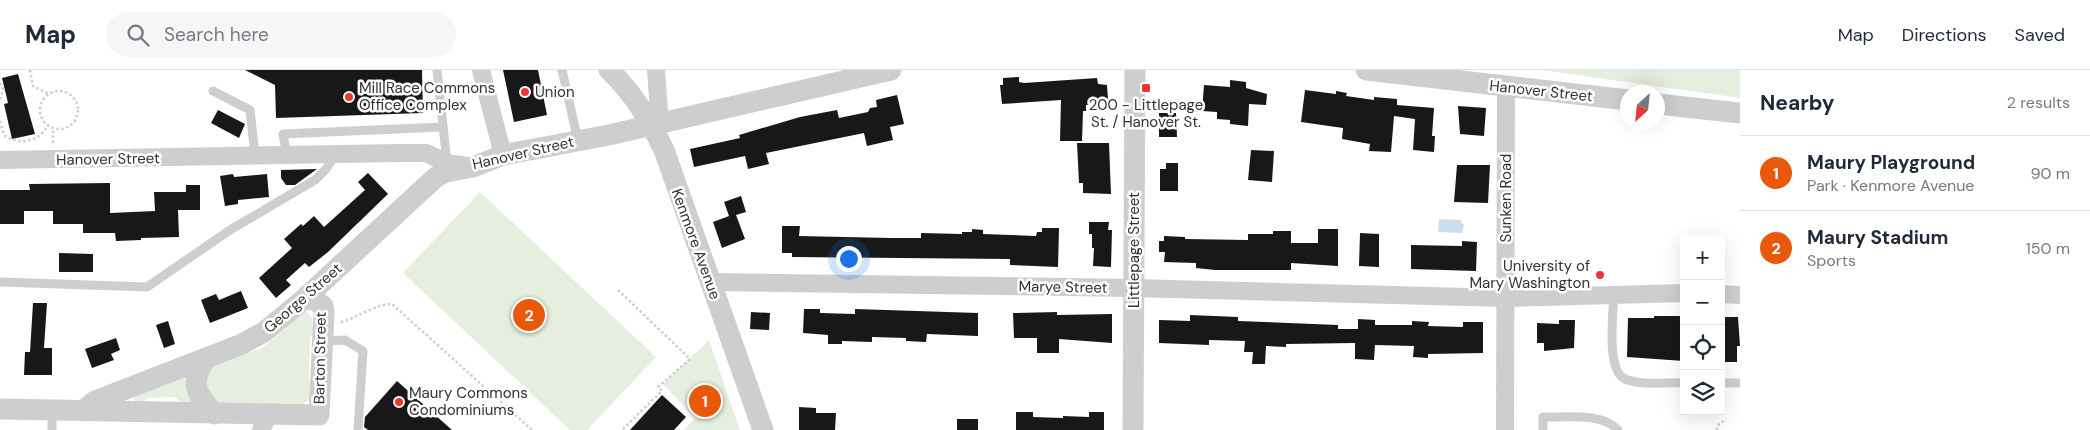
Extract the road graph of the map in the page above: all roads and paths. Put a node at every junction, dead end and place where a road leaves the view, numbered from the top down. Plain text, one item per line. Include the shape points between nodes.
1 (30, 70) edge
2 (436, 70) edge
3 (481, 70) edge
4 (562, 70) edge
5 (609, 70) edge
6 (656, 70) edge
7 (891, 70) edge
8 (1134, 70) edge
9 (1366, 70) edge
10 (857, 74) edge
11 (0, 83) edge
12 (1506, 86) junction
13 (213, 91) dead end
14 (48, 94) junction
15 (1620, 99) edge
16 (0, 100) edge
17 (1665, 105) edge
18 (1740, 113) edge
19 (0, 121) edge
20 (652, 124) junction
21 (48, 125) junction
22 (442, 127) junction
23 (53, 128) junction
24 (578, 141) junction
25 (52, 147) dead end
26 (255, 155) junction
27 (335, 155) junction
28 (287, 156) junction
29 (503, 156) junction
30 (0, 160) edge
31 (447, 163) junction
32 (473, 168) junction
33 (0, 282) edge
34 (710, 282) junction
35 (1134, 288) junction
36 (618, 290) dead end
37 (1680, 293) edge
38 (1614, 294) junction
39 (1725, 294) edge
40 (1740, 295) edge
41 (1506, 298) junction
42 (304, 299) junction
43 (338, 323) dead end
44 (322, 341) junction
45 (206, 358) junction
46 (1680, 383) edge
47 (1725, 383) edge
48 (1740, 383) edge
49 (0, 409) edge
50 (85, 409) junction
51 (214, 414) junction
52 (1726, 419) dead end
53 (52, 420) edge
54 (319, 422) edge
55 (265, 423) edge
56 (358, 430) edge
57 (532, 430) edge
58 (622, 430) edge
59 (762, 430) edge
60 (1133, 430) edge
61 (1505, 430) edge
62 (1543, 430) edge
63 (1618, 430) edge
64 (1717, 430) edge

1 - 14 path via 33,86
2 - 22 lane
3 - 29 street
4 - 24 lane
5 - 20 street, Kenmore Avenue via 629,90
6 - 20 street via 659,112
7 - 10 street, Hanover Street
8 - 35 street, Littlepage Street
9 - 12 street, Hanover Street
10 - 20 street, Hanover Street
11 - 16 path via 3,89
12 - 15 street, Hanover Street
12 - 41 street, Sunken Road
13 - 26 lane via 250,110
14 - 21 path via 40,110
14 - 23 path via 66,93 77,107 72,124
17 - 18 street
19 - 21 path via 4,135 24,142 38,138
20 - 24 street, Hanover Street
20 - 34 street, Kenmore Avenue
21 - 23 path
22 - 28 lane via 283,134
22 - 31 lane
23 - 25 path
24 - 29 street, Hanover Street
26 - 28 street, Hanover Street
26 - 30 street, Hanover Street
27 - 28 street, Hanover Street
27 - 31 street, Hanover Street via 426,153
27 - 33 lane via 315,180 230,230 147,287
29 - 32 street, Hanover Street
31 - 32 street, Hanover Street
32 - 42 street, George Street via 436,177
34 - 35 street, Marye Street
34 - 59 street, Kenmore Avenue
35 - 41 street, Marye Street
35 - 60 street, Littlepage Street
36 - 58 path via 690,359 658,387 662,391
37 - 38 street, Marye Street
38 - 41 street, Marye Street
38 - 46 lane via 1613,355 1616,371 1624,379 1635,382
39 - 40 street
41 - 61 street, Sunken Road
42 - 44 street, Barton Street via 315,300 323,306
42 - 45 street, George Street via 264,332
43 - 57 path via 357,318 384,304 392,304
44 - 54 street, Barton Street
44 - 56 lane via 345,340 363,351
45 - 50 street, George Street via 95,401
45 - 51 street via 198,372 196,386
47 - 48 lane
49 - 53 street, George Street
50 - 51 street, George Street
50 - 53 street, George Street
51 - 55 street, George Street
52 - 64 path via 1717,426
54 - 55 street, George Street
62 - 63 lane via 1543,417 1599,419

